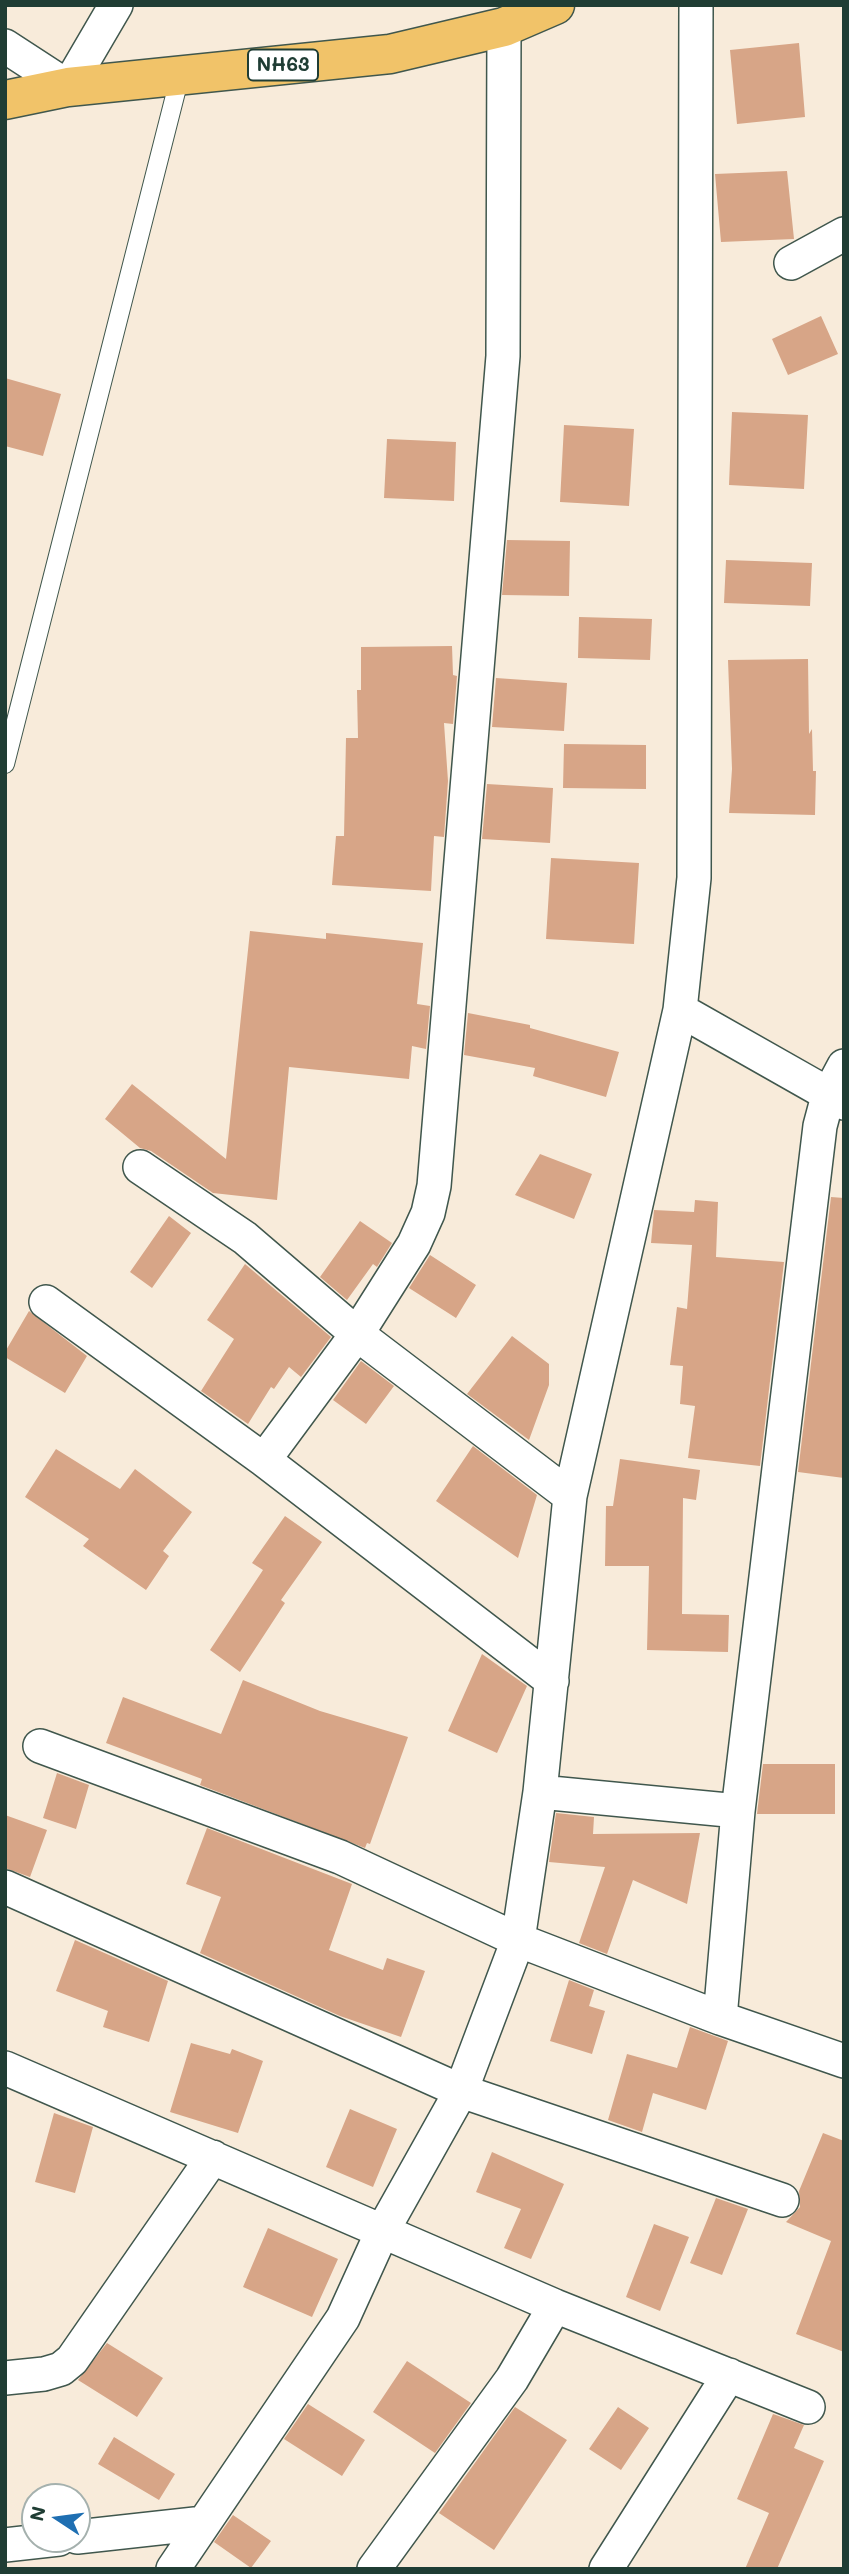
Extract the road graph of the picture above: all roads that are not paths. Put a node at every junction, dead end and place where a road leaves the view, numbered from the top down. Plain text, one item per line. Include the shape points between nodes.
1 (116, 5) edge
2 (555, 5) edge
3 (696, 5) edge
4 (504, 27) junction
5 (5, 46) edge
6 (180, 76) junction
7 (68, 87) junction
8 (5, 100) edge
9 (844, 234) edge
10 (791, 263) dead end
11 (5, 764) edge
12 (680, 1010) junction
13 (844, 1066) edge
14 (836, 1100) edge
15 (140, 1167) dead end
16 (46, 1302) dead end
17 (357, 1334) junction
18 (264, 1461) junction
19 (570, 1496) junction
20 (552, 1681) junction
21 (40, 1746) dead end
22 (540, 1792) junction
23 (738, 1811) junction
24 (5, 1888) edge
25 (519, 1940) junction
26 (720, 2018) junction
27 (844, 2061) edge
28 (5, 2068) edge
29 (461, 2091) junction
30 (213, 2157) junction
31 (782, 2200) dead end
32 (383, 2230) junction
33 (555, 2306) junction
34 (729, 2375) junction
35 (5, 2378) edge
36 (808, 2407) dead end
37 (204, 2524) junction
38 (91, 2536) edge
39 (173, 2569) edge
40 (374, 2569) edge
41 (606, 2569) edge

1 - 7 street
2 - 4 highway, NH63
3 - 12 street via 694,878
4 - 6 highway, NH63 via 390,54
4 - 17 street via 503,356 433,1186 422,1228
5 - 7 street
6 - 7 highway, NH63
6 - 11 lane
7 - 8 highway, NH63
9 - 10 street
12 - 14 street
12 - 19 street
13 - 14 street
14 - 23 street via 820,1126
15 - 17 street via 245,1238
16 - 18 street
17 - 18 street
17 - 19 street
18 - 20 street
19 - 20 street
20 - 22 street
21 - 25 street via 340,1857
22 - 23 street
22 - 25 street
23 - 26 street
24 - 29 street
25 - 26 street
25 - 29 street
26 - 27 street
28 - 30 street
29 - 31 street
29 - 32 street
30 - 32 street
30 - 35 street via 72,2361 44,2374
32 - 33 street
32 - 37 street via 343,2318
33 - 34 street
33 - 40 street via 512,2379
34 - 36 street
34 - 41 street
37 - 38 street
37 - 39 street

